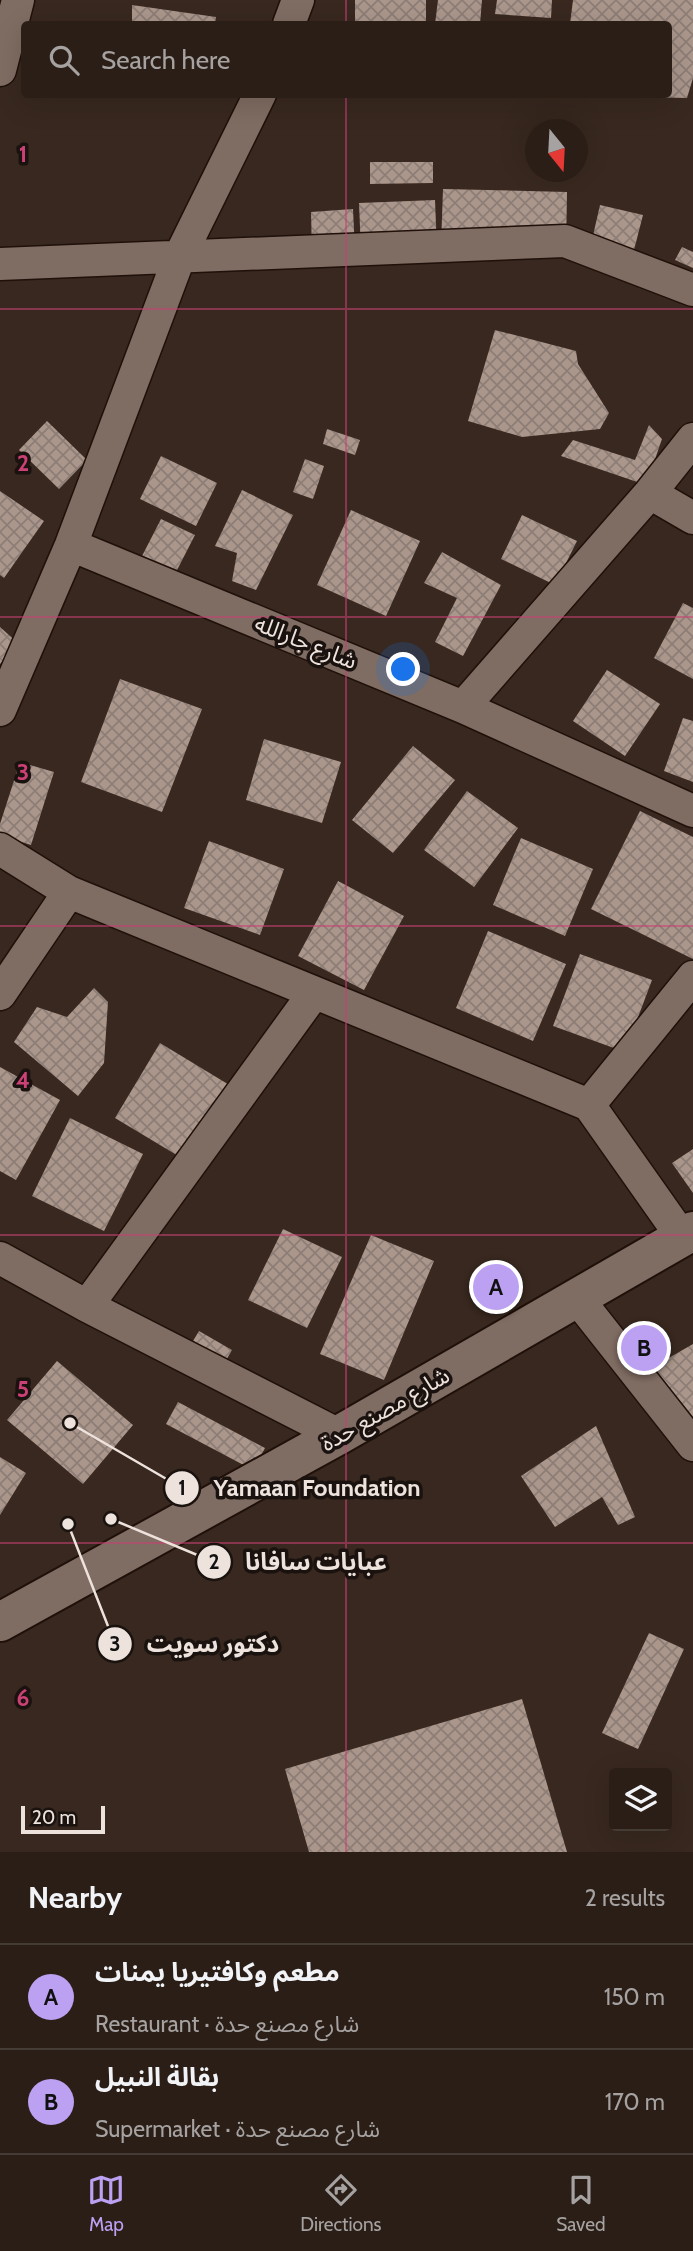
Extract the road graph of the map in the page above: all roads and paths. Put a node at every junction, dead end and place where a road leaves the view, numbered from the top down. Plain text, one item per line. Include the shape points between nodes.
1 (19, 0) edge
2 (298, 0) edge
3 (290, 21) edge
4 (7, 60) edge
5 (258, 98) edge
6 (179, 258) junction
7 (0, 264) edge
8 (693, 290) edge
9 (693, 439) edge
10 (650, 492) junction
11 (693, 518) edge
12 (71, 545) junction
13 (463, 707) junction
14 (0, 710) edge
15 (693, 811) edge
16 (0, 849) edge
17 (69, 892) junction
18 (693, 976) edge
19 (314, 993) junction
20 (0, 994) edge
21 (589, 1105) junction
22 (688, 1234) edge
23 (0, 1258) edge
24 (578, 1298) junction
25 (87, 1306) junction
26 (339, 1435) junction
27 (693, 1445) edge
28 (0, 1622) edge

1 - 4 street
2 - 3 street
5 - 6 street
6 - 7 street
6 - 8 street via 565,241
6 - 12 street
9 - 10 street
10 - 11 street
10 - 13 street
12 - 13 street, شارع جارالله
12 - 14 street
13 - 15 street, شارع جارالله
16 - 17 street
17 - 19 street
17 - 20 street
18 - 21 street
19 - 21 street
19 - 25 street
21 - 22 street
22 - 24 street, شارع مصنع حدة
23 - 25 street
24 - 26 street, شارع مصنع حدة
24 - 27 street
25 - 26 street
26 - 28 street, شارع مصنع حدة

